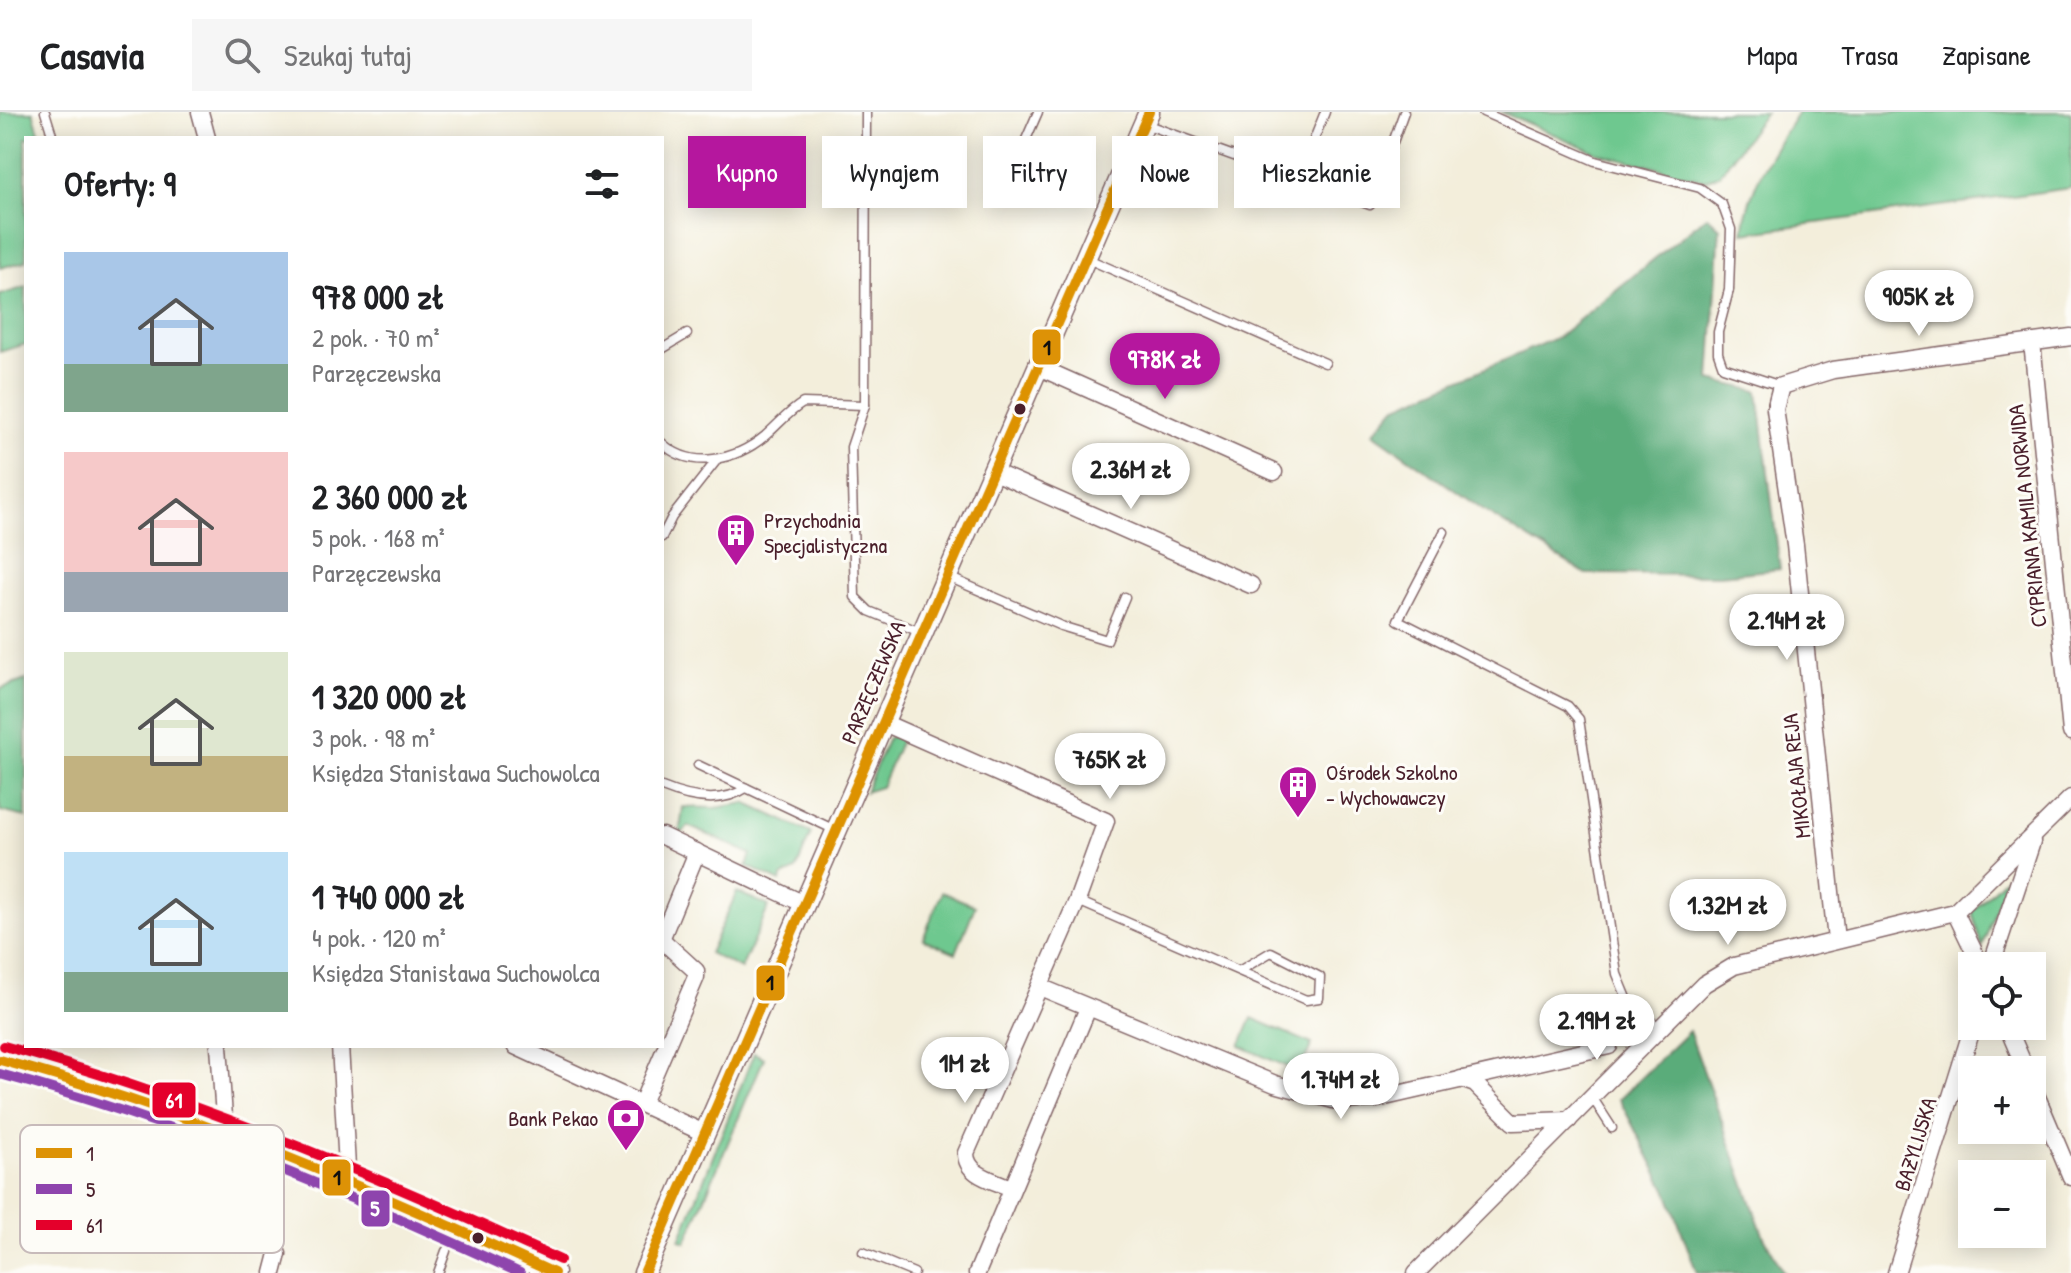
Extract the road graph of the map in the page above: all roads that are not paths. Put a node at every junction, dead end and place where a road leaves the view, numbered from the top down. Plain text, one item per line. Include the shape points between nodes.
1 (45, 112) edge
2 (200, 112) edge
3 (866, 112) edge
4 (1038, 112) edge
5 (1325, 112) edge
6 (1404, 112) edge
7 (1483, 112) edge
8 (1147, 118) edge
9 (52, 136) edge
10 (206, 136) edge
11 (1027, 136) edge
12 (1315, 136) edge
13 (1395, 136) edge
14 (1234, 155) edge
15 (1087, 259) junction
16 (687, 334) dead end
17 (2071, 337) edge
18 (2032, 342) junction
19 (664, 348) edge
20 (1325, 363) dead end
21 (1041, 368) junction
22 (1781, 386) junction
23 (865, 405) junction
24 (664, 444) edge
25 (716, 461) junction
26 (994, 472) junction
27 (1274, 472) dead end
28 (1444, 532) dead end
29 (664, 533) edge
30 (945, 576) junction
31 (1251, 585) dead end
32 (1125, 597) dead end
33 (920, 632) junction
34 (882, 722) junction
35 (2071, 732) edge
36 (698, 765) dead end
37 (664, 788) edge
38 (746, 788) junction
39 (2071, 798) edge
40 (835, 830) junction
41 (664, 837) edge
42 (2033, 837) junction
43 (697, 852) junction
44 (1077, 901) junction
45 (804, 904) junction
46 (1955, 912) junction
47 (664, 933) edge
48 (1836, 940) junction
49 (664, 942) edge
50 (1974, 952) edge
51 (1996, 952) edge
52 (1239, 971) junction
53 (1040, 987) junction
54 (1088, 1008) junction
55 (1658, 1027) junction
56 (1969, 1040) edge
57 (1609, 1046) dead end
58 (219, 1048) edge
59 (340, 1048) edge
60 (519, 1048) edge
61 (0, 1060) edge
62 (1461, 1079) junction
63 (1592, 1096) junction
64 (642, 1103) junction
65 (2046, 1118) edge
66 (1569, 1120) junction
67 (206, 1125) edge
68 (225, 1125) edge
69 (1612, 1128) dead end
70 (704, 1133) junction
71 (284, 1156) edge
72 (2071, 1177) edge
73 (348, 1184) junction
74 (1011, 1188) junction
75 (446, 1251) dead end
76 (863, 1252) dead end
77 (278, 1254) dead end
78 (273, 1273) edge
79 (438, 1273) edge
80 (554, 1273) edge
81 (644, 1273) edge
82 (914, 1273) edge
83 (977, 1273) edge
84 (1416, 1273) edge
85 (1896, 1273) edge

1 - 9 lane
2 - 10 street
3 - 23 lane
4 - 11 lane
5 - 12 lane
6 - 13 lane
7 - 22 lane via 1595,161 1686,183 1713,195 1731,229 1729,290 1718,353 1723,367
8 - 14 lane
8 - 15 street, PARZĘCZEWSKA
15 - 20 lane
15 - 21 street, PARZĘCZEWSKA
16 - 19 lane
17 - 18 street
18 - 22 street via 1833,370
18 - 35 street, CYPRIANA KAMILA NORWIDA
21 - 26 street, PARZĘCZEWSKA
21 - 27 street
22 - 48 street, MIKOŁAJA REJA via 1775,409 1795,545
23 - 25 lane via 803,403 763,438
23 - 33 lane via 851,447 855,597 869,611
24 - 25 lane via 684,456
25 - 29 lane
26 - 30 street, PARZĘCZEWSKA
26 - 31 street
28 - 55 lane via 1398,620 1568,706 1579,719 1617,974 1629,1003
30 - 32 lane via 1107,640
30 - 33 street, PARZĘCZEWSKA
33 - 34 street, PARZĘCZEWSKA
34 - 40 street, PARZĘCZEWSKA
34 - 44 street via 1106,821
36 - 38 lane
37 - 38 lane via 686,796 725,798
38 - 40 lane
39 - 42 street
40 - 45 street, PARZĘCZEWSKA
41 - 43 street
42 - 46 street
42 - 51 street
43 - 45 street
43 - 47 street
44 - 52 lane
44 - 53 street
45 - 70 street, PARZĘCZEWSKA
46 - 48 street
46 - 50 street
48 - 55 street via 1734,966 1704,984
49 - 64 street via 696,971 696,977
52 - 52 lane via 1306,1000 1319,998 1320,977 1271,952
53 - 54 street
53 - 74 street via 966,1153 972,1171
54 - 62 street via 1275,1084 1337,1101 1376,1099
54 - 74 street
55 - 63 street
56 - 85 street, BAZYLIJSKA
57 - 62 street
58 - 68 street
59 - 73 street
60 - 64 street
61 - 67 street
62 - 66 street via 1475,1084 1513,1122
63 - 66 street
63 - 69 lane
64 - 70 street
65 - 72 street
66 - 84 street
70 - 81 street, PARZĘCZEWSKA
71 - 73 street
73 - 80 street
74 - 83 street
75 - 79 lane
76 - 82 lane
77 - 78 street

